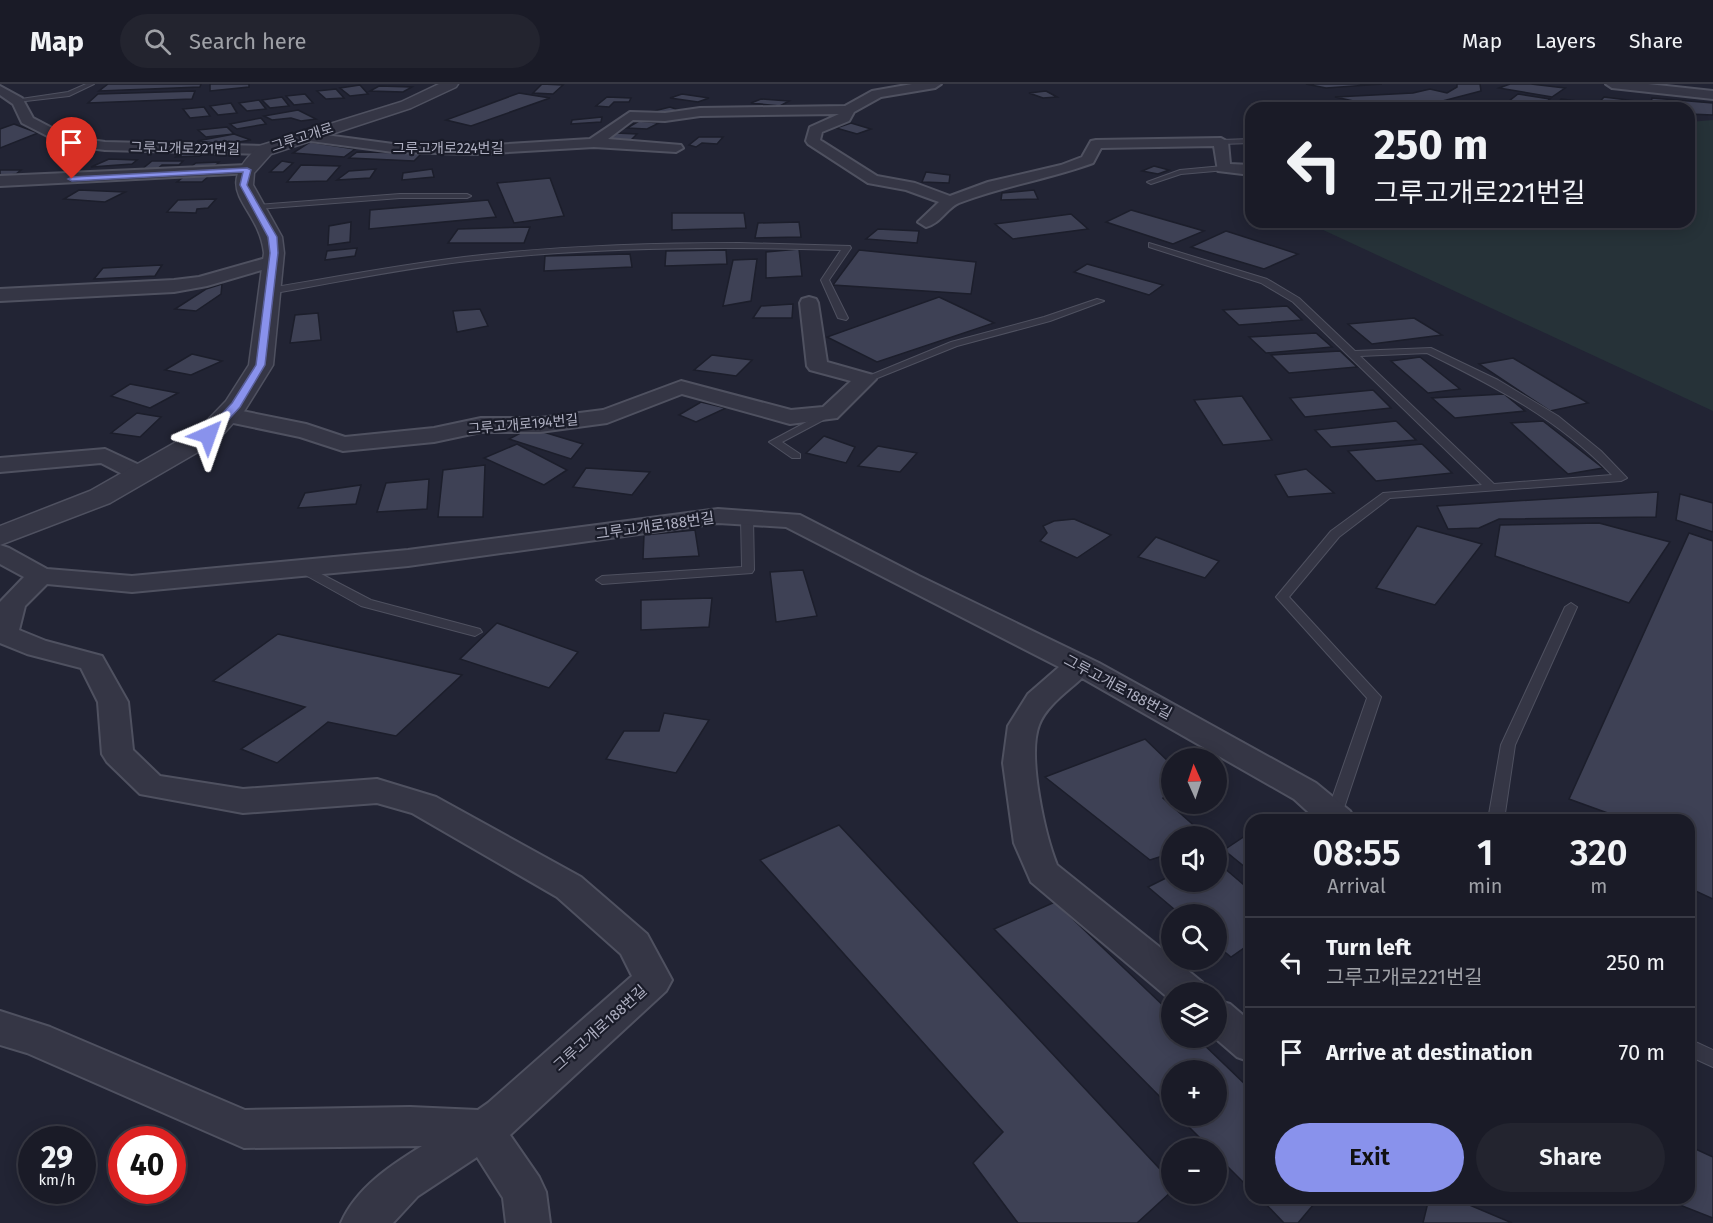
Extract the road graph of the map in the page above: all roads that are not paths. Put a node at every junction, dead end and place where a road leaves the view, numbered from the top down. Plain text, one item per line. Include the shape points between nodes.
1 (27, 84) edge
2 (91, 84) edge
3 (451, 84) edge
4 (935, 84) edge
5 (1612, 84) edge
6 (1713, 95) edge
7 (7, 97) edge
8 (848, 110) junction
9 (303, 136) junction
10 (1245, 141) edge
11 (1221, 142) junction
12 (594, 143) junction
13 (105, 146) junction
14 (676, 148) dead end
15 (265, 150) junction
16 (1223, 168) junction
17 (247, 170) junction
18 (1245, 170) edge
19 (72, 179) junction
20 (0, 181) edge
21 (1151, 182) dead end
22 (467, 196) dead end
23 (950, 201) junction
24 (257, 207) junction
25 (926, 222) dead end
26 (1152, 245) dead end
27 (273, 261) junction
28 (270, 291) junction
29 (0, 295) edge
30 (1100, 301) dead end
31 (808, 303) dead end
32 (843, 318) dead end
33 (1352, 354) junction
34 (866, 379) junction
35 (829, 412) junction
36 (227, 415) junction
37 (796, 456) dead end
38 (0, 465) edge
39 (140, 474) junction
40 (1491, 487) junction
41 (747, 518) junction
42 (0, 536) edge
43 (0, 553) edge
44 (304, 569) junction
45 (41, 576) junction
46 (602, 580) dead end
47 (1571, 607) dead end
48 (475, 632) dead end
49 (1079, 665) junction
50 (1331, 814) edge
51 (1337, 814) edge
52 (1497, 814) edge
53 (1176, 982) edge
54 (1227, 1025) edge
55 (0, 1028) edge
56 (1245, 1040) edge
57 (1695, 1050) edge
58 (1713, 1059) edge
59 (482, 1129) junction
60 (363, 1223) edge
61 (528, 1223) edge

1 - 7 street
2 - 7 lane via 69,94
3 - 9 street, 그루고개로 via 406,105
4 - 8 street via 877,94
5 - 6 street
7 - 13 street, 그루고개로221번길 via 22,104 27,120 65,141
8 - 12 street via 630,116
8 - 23 street via 844,118 815,130 813,141 873,180 909,186
9 - 12 street, 그루고개로224번길 via 405,149 476,150
9 - 15 street, 그루고개로
10 - 11 lane
11 - 16 street
11 - 23 street via 1096,144 1088,160
12 - 14 street, 그루고개로224번길
13 - 15 street, 그루고개로221번길
13 - 19 street
15 - 17 street, 그루고개로
16 - 18 street
16 - 21 lane via 1180,172
17 - 19 street, 그루고개로221번길
17 - 24 street via 244,185
19 - 20 street, 그루고개로221번길
22 - 24 lane via 400,196
23 - 25 street
24 - 27 street via 273,237
26 - 33 lane via 1264,281 1296,300
27 - 28 street
27 - 29 street via 174,286
28 - 32 lane via 415,266 565,250 764,244 848,248 825,280
28 - 36 street via 261,365
30 - 34 lane via 954,344
31 - 34 street via 817,366
33 - 40 lane
33 - 40 lane via 1428,350 1494,382 1554,418 1622,477
34 - 35 street
35 - 36 street, 그루고개로194번길 via 790,417 681,387 607,416 540,425 481,425 434,435 343,444 306,431
35 - 37 lane via 774,442
36 - 39 street via 208,435
38 - 39 street via 105,456
39 - 42 street via 100,497
40 - 51 lane via 1387,495 1335,534 1282,597 1374,698
41 - 44 street, 그루고개로188번길 via 718,516
41 - 46 lane via 748,570
41 - 49 street, 그루고개로188번길 via 791,520
43 - 45 street, 그루고개로188번길
44 - 45 street, 그루고개로188번길 via 132,584
44 - 48 lane via 366,603
45 - 59 street, 그루고개로188번길 via 12,604 4,634 92,663 113,702 118,754 151,786 243,801 377,791 424,805 569,887 633,944 653,980 503,1116
47 - 52 lane via 1508,745
49 - 50 street, 그루고개로188번길 via 1305,791
49 - 53 street via 1040,701 1023,726 1019,763 1031,843 1043,873
54 - 56 street
55 - 59 street via 244,1129
57 - 58 lane
59 - 60 street, 그루고개로188번길 via 403,1182
59 - 61 street via 524,1192

